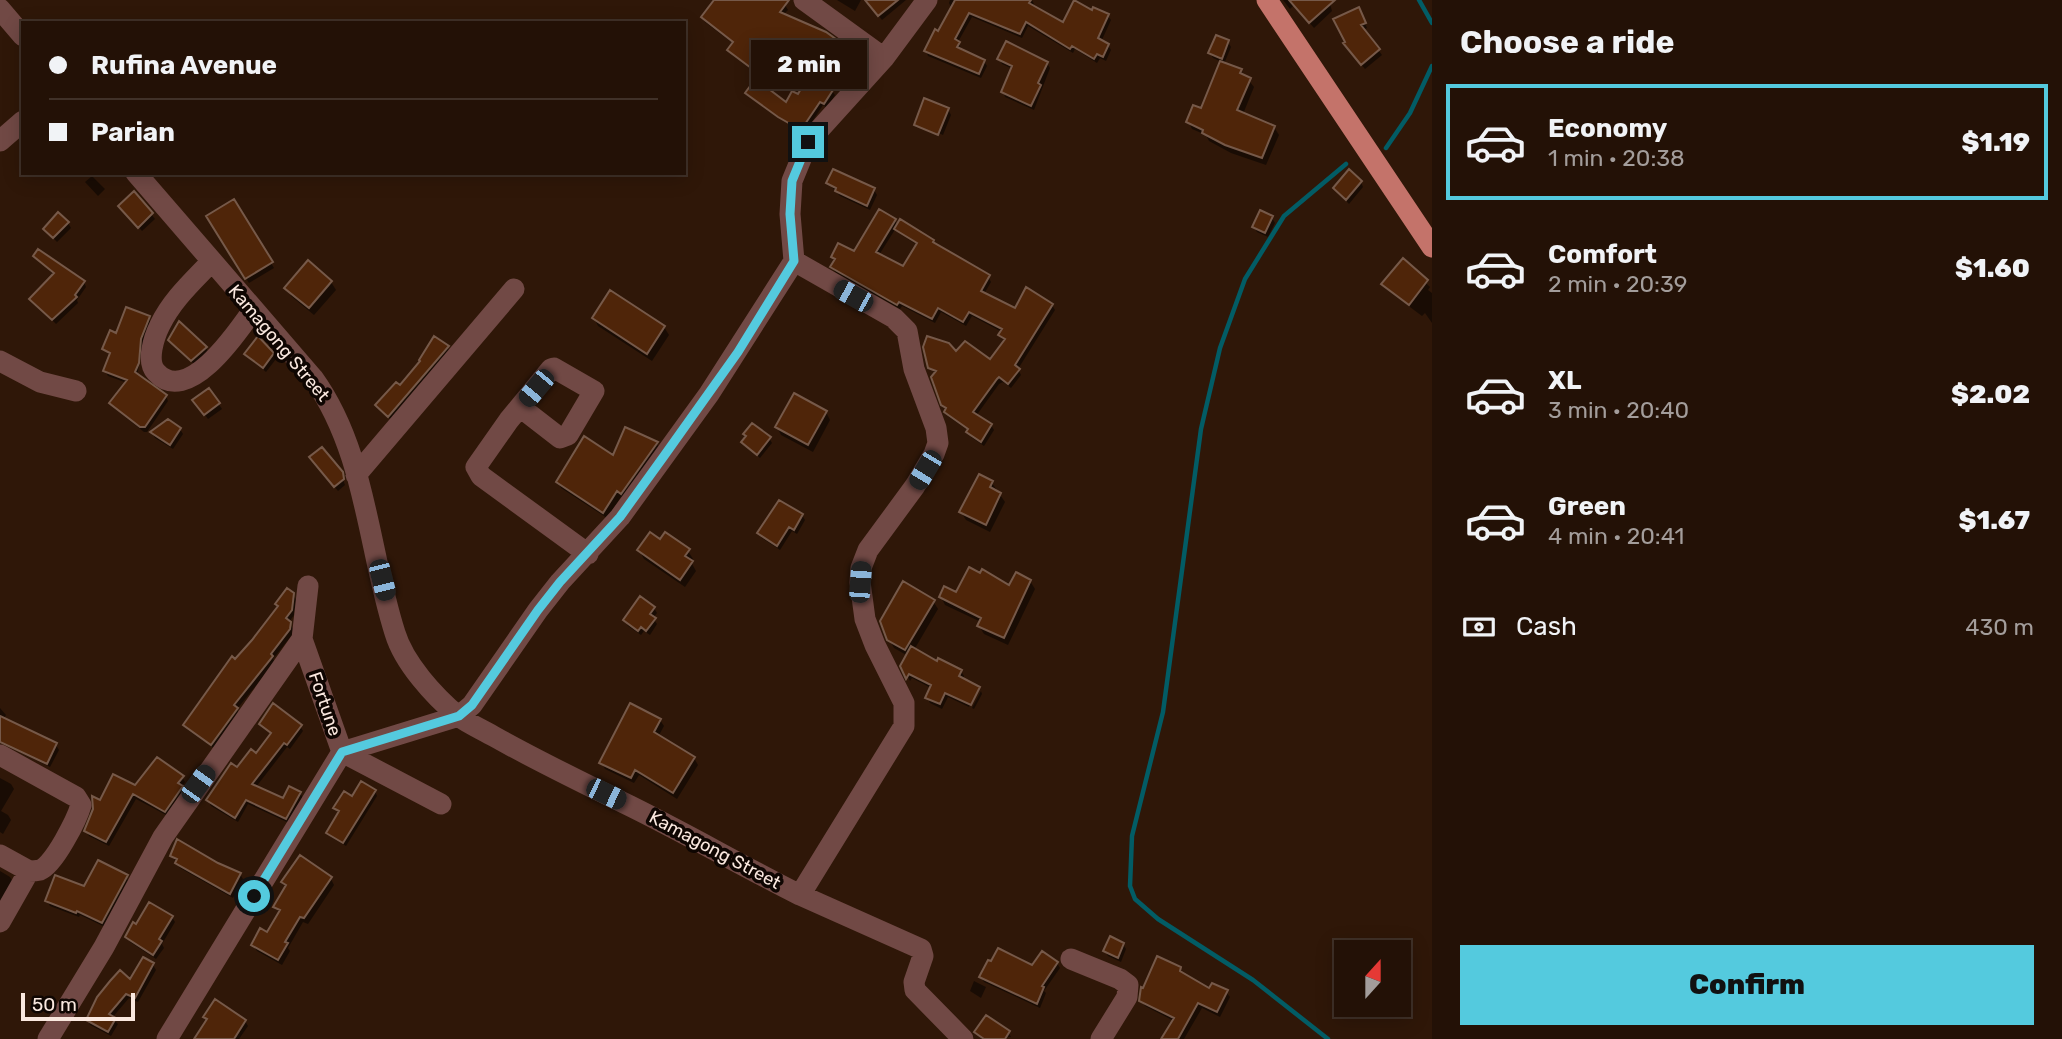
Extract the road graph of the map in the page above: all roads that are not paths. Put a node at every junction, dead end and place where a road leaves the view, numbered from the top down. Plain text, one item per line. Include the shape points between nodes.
1 (804, 0) edge
2 (927, 0) edge
3 (1267, 0) edge
4 (0, 9) edge
5 (21, 34) edge
6 (884, 58) junction
7 (21, 123) edge
8 (0, 141) edge
9 (138, 175) edge
10 (1432, 247) edge
11 (794, 261) junction
12 (211, 262) junction
13 (514, 289) dead end
14 (253, 310) junction
15 (0, 361) edge
16 (76, 391) dead end
17 (520, 407) dead end
18 (356, 475) junction
19 (588, 554) junction
20 (308, 586) dead end
21 (302, 639) junction
22 (459, 716) junction
23 (342, 752) junction
24 (0, 755) edge
25 (441, 804) dead end
26 (0, 855) edge
27 (29, 871) junction
28 (800, 895) junction
29 (0, 922) edge
30 (1071, 959) dead end
31 (48, 1039) edge
32 (167, 1039) edge
33 (963, 1039) edge
34 (1101, 1039) edge

1 - 6 street
2 - 6 street
3 - 10 main road
4 - 5 street
6 - 11 street via 808,142 799,161 792,181 790,214
7 - 8 street
9 - 12 street, Kamagong Street
11 - 19 street via 709,394
11 - 28 street via 894,318 907,331 914,369 938,436 934,454 868,550 861,568 866,619 904,703 904,726
12 - 14 street, Kamagong Street
12 - 14 street via 174,301 159,327 151,364 156,372 174,382 201,371 229,344
13 - 18 street
14 - 18 street, Kamagong Street via 329,400
15 - 16 street via 40,382
17 - 19 street via 476,467 478,472
18 - 22 street, Kamagong Street via 395,634 422,680
19 - 22 street via 560,582 472,705
20 - 21 street, Fortune
21 - 23 street, Fortune
21 - 31 street via 163,837
22 - 23 street
22 - 28 street, Kamagong Street
23 - 25 street, Fortune
23 - 32 street
24 - 27 street via 76,797 80,805 47,866
26 - 27 street
27 - 29 street
28 - 33 street, Kamagong Street via 921,950 915,990
30 - 34 street via 1128,985 1127,997

